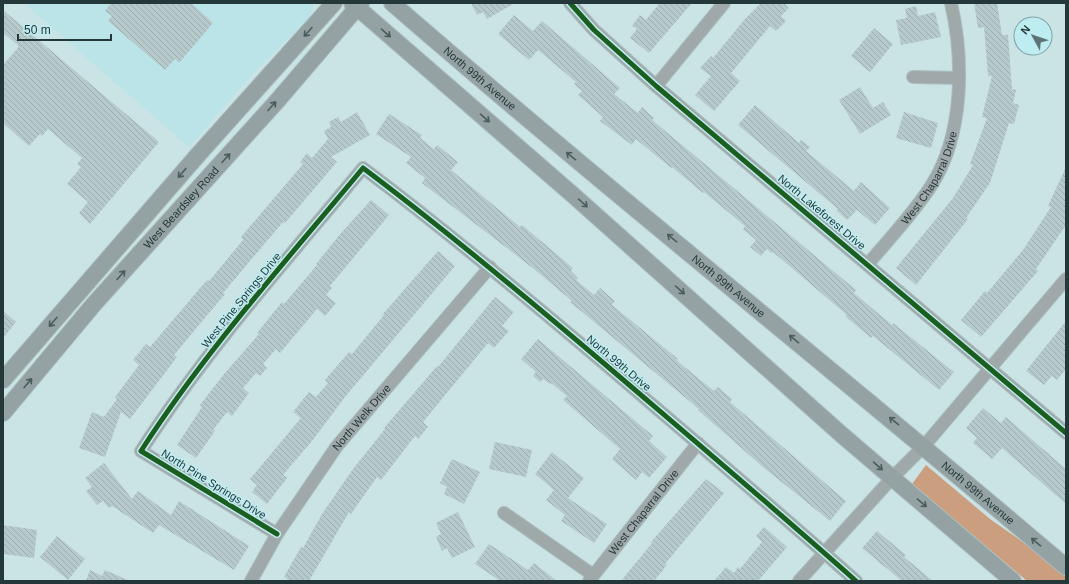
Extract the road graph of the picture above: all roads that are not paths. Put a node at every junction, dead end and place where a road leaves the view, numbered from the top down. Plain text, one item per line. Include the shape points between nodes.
1 (334, 3) edge
2 (392, 3) edge
3 (570, 3) edge
4 (724, 3) edge
5 (951, 3) edge
6 (357, 4) edge
7 (913, 77) dead end
8 (959, 78) junction
9 (656, 86) junction
10 (363, 168) joint
11 (868, 264) junction
12 (490, 267) junction
13 (1066, 279) edge
14 (78, 292) junction
15 (94, 304) junction
16 (990, 369) junction
17 (3, 380) edge
18 (3, 413) edge
19 (1066, 433) edge
20 (698, 444) junction
21 (924, 446) junction
22 (141, 451) joint
23 (892, 478) junction
24 (504, 513) dead end
25 (277, 534) junction
26 (824, 552) junction
27 (1066, 567) edge
28 (591, 578) edge
29 (251, 581) edge
30 (799, 581) edge
31 (856, 581) edge
32 (1013, 581) edge

1 -> 14 main road, West Beardsley Road
21 -> 2 main road, North 99th Avenue via 517,111
3 - 9 street, North Lakeforest Drive via 594,30
4 - 9 street
5 - 8 street, West Chaparral Drive via 955,21
15 -> 6 main road, West Beardsley Road via 273,106
6 -> 23 main road
7 - 8 street
8 - 11 street, West Chaparral Drive via 958,107 947,155 932,186
9 - 11 street, North Lakeforest Drive
10 - 12 street, North 99th Drive
10 - 22 street, West Pine Springs Drive via 220,340 181,391
11 - 16 street, North Lakeforest Drive
12 - 20 street, North 99th Drive
12 - 25 street, North Welk Drive via 337,446
13 - 16 street
14 - 15 main road
14 -> 17 main road, West Beardsley Road
18 -> 15 main road, West Beardsley Road
16 - 19 street, North Lakeforest Drive
16 - 21 street
20 - 26 street, North 99th Drive
20 - 28 street, West Chaparral Drive
21 - 23 street
27 -> 21 main road, North 99th Avenue
22 - 25 street, North Pine Springs Drive
23 - 26 street
23 -> 32 main road
24 - 28 street
25 - 29 street, North Welk Drive
26 - 30 street
26 - 31 street, North 99th Drive

